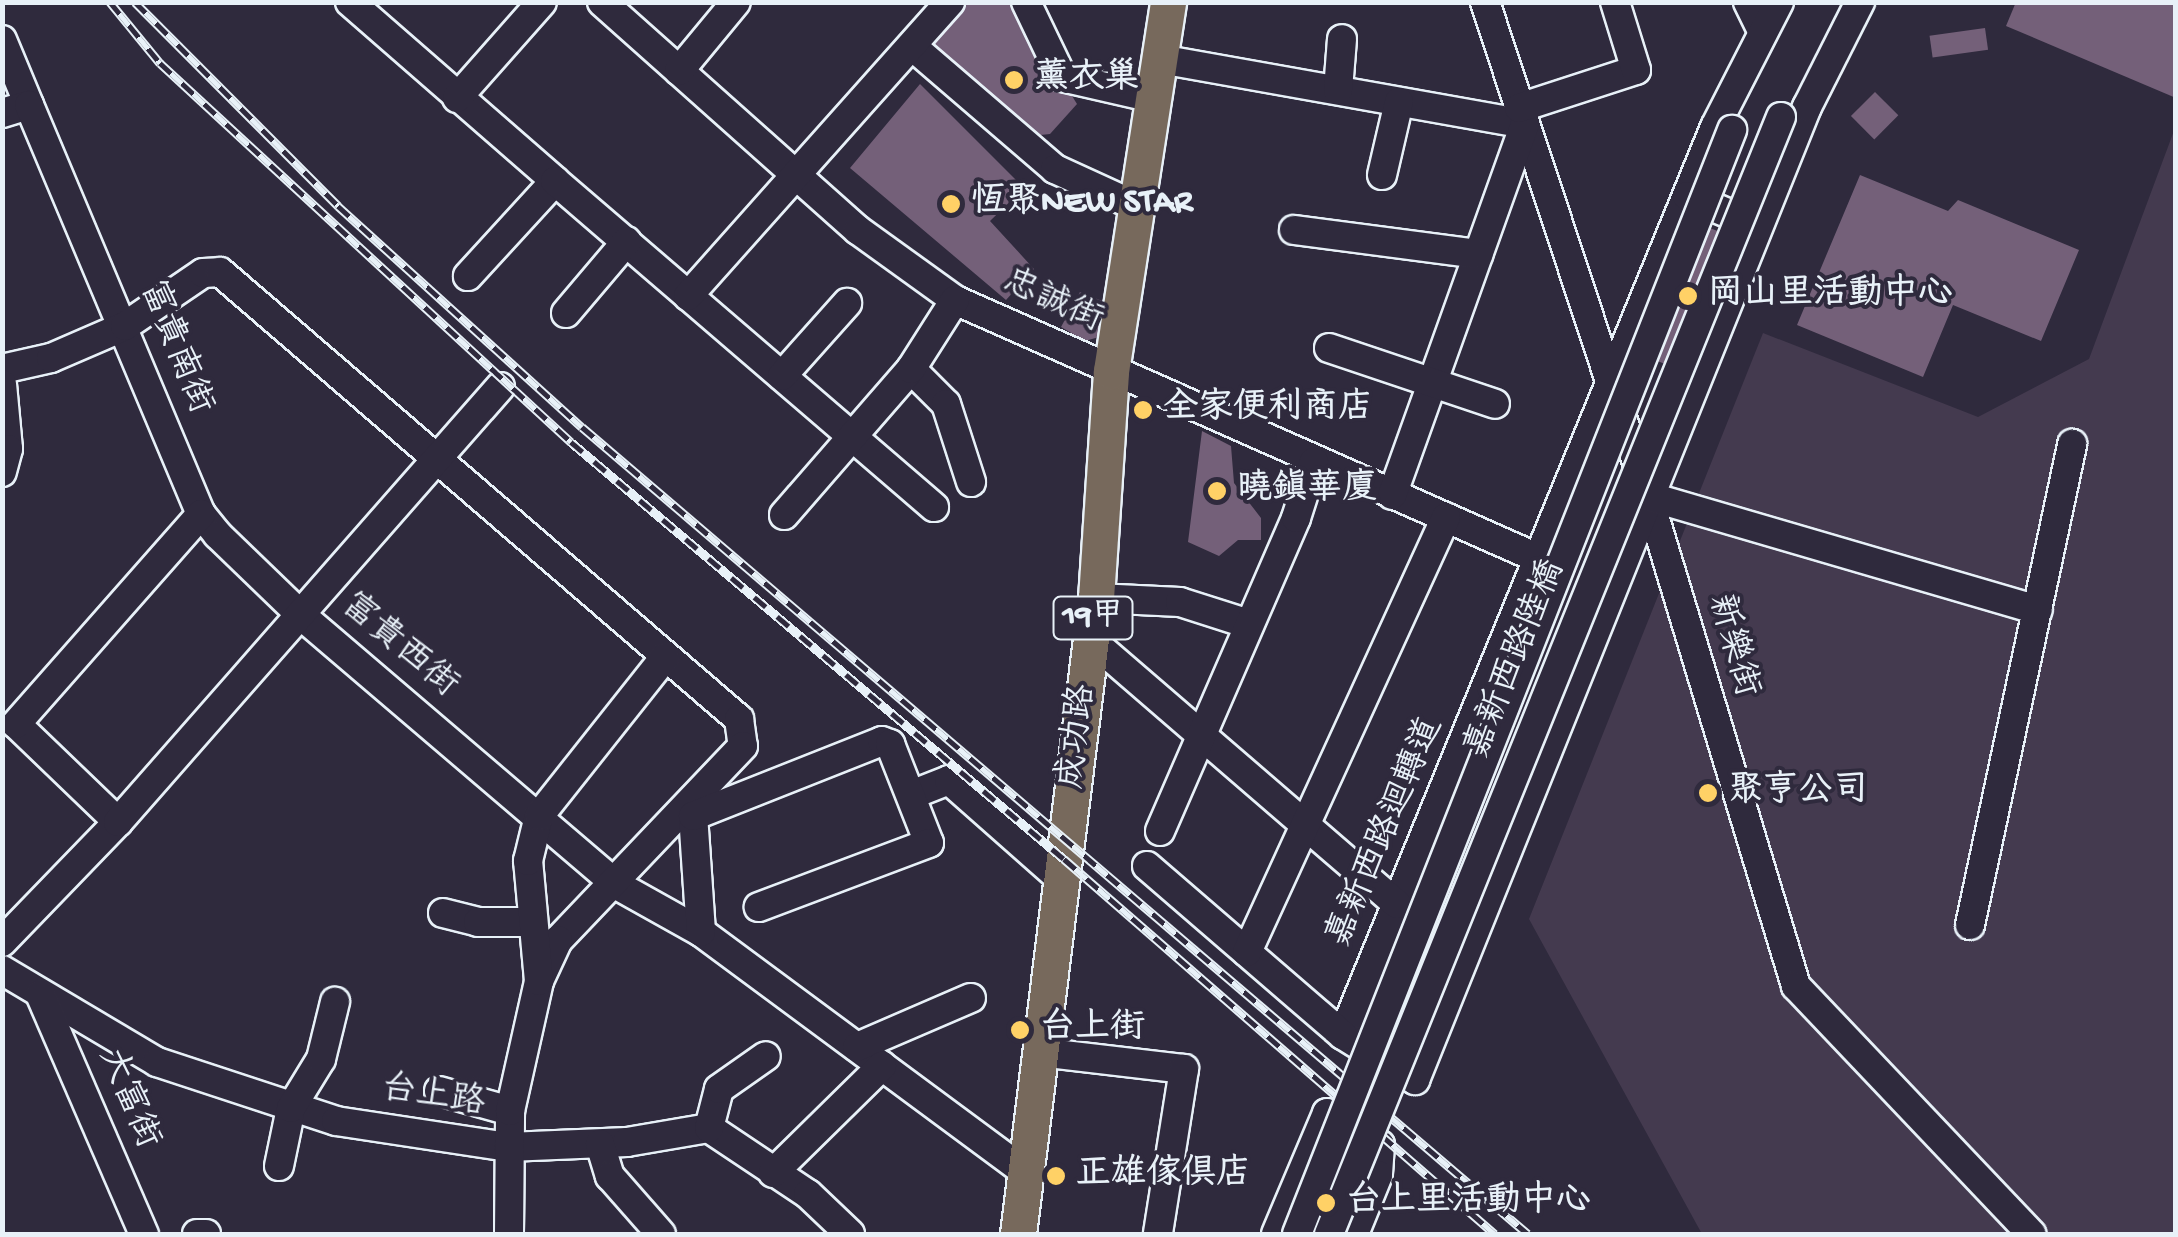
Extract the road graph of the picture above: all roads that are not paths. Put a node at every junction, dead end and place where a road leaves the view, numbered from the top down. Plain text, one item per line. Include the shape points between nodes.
1 (350, 2) edge
2 (542, 2) edge
3 (602, 2) edge
4 (736, 2) edge
5 (950, 2) edge
6 (1026, 2) edge
7 (1168, 2) edge
8 (1485, 2) edge
9 (1614, 2) edge
10 (1748, 2) edge
11 (1779, 2) edge
12 (1795, 2) edge
13 (1844, 2) edge
14 (1860, 2) edge
15 (1763, 33) junction
16 (1342, 39) dead end
17 (2, 40) edge
18 (912, 46) junction
19 (1160, 59) junction
20 (679, 71) junction
21 (1338, 90) junction
22 (457, 98) junction
23 (1153, 98) junction
24 (1399, 102) junction
25 (16, 109) edge
26 (1522, 116) junction
27 (1382, 175) dead end
28 (798, 178) junction
29 (555, 181) junction
30 (1687, 196) junction
31 (1136, 206) junction
32 (1758, 226) junction
33 (1294, 230) dead end
34 (627, 241) junction
35 (1478, 254) junction
36 (468, 276) dead end
37 (688, 296) junction
38 (955, 300) junction
39 (847, 303) dead end
40 (566, 313) dead end
41 (125, 326) junction
42 (1329, 348) dead end
43 (2, 369) edge
44 (912, 369) junction
45 (1111, 371) junction
46 (782, 376) junction
47 (1612, 381) junction
48 (1432, 383) junction
49 (2, 384) edge
50 (500, 387) dead end
51 (1495, 404) dead end
52 (854, 438) junction
53 (2072, 444) dead end
54 (437, 459) junction
55 (1314, 462) junction
56 (2, 472) edge
57 (970, 482) dead end
58 (1392, 495) junction
59 (1648, 496) junction
60 (934, 506) dead end
61 (201, 514) junction
62 (784, 516) dead end
63 (1446, 516) junction
64 (1542, 560) junction
65 (1096, 598) junction
66 (2038, 610) junction
67 (302, 616) junction
68 (1249, 624) junction
69 (1091, 640) junction
70 (665, 657) junction
71 (1200, 733) junction
72 (910, 795) junction
73 (540, 816) junction
74 (118, 822) junction
75 (1302, 822) junction
76 (1160, 830) dead end
77 (1147, 866) dead end
78 (1062, 880) junction
79 (616, 885) junction
80 (1398, 904) junction
81 (759, 908) dead end
82 (443, 914) dead end
83 (533, 922) junction
84 (1970, 926) dead end
85 (701, 932) junction
86 (2, 942) edge
87 (1246, 952) junction
88 (2, 970) edge
89 (540, 982) junction
90 (40, 994) junction
91 (972, 998) dead end
92 (335, 1002) dead end
93 (1342, 1035) junction
94 (857, 1047) junction
95 (1039, 1052) junction
96 (766, 1056) dead end
97 (882, 1066) junction
98 (439, 1091) dead end
99 (291, 1108) junction
100 (510, 1110) junction
101 (709, 1128) junction
102 (600, 1144) junction
103 (508, 1147) junction
104 (280, 1166) dead end
105 (1026, 1172) junction
106 (773, 1173) junction
107 (144, 1234) edge
108 (197, 1234) edge
109 (206, 1234) edge
110 (509, 1234) edge
111 (661, 1234) edge
112 (850, 1234) edge
113 (1018, 1234) edge
114 (1158, 1234) edge
115 (1276, 1234) edge
116 (1297, 1234) edge
117 (1329, 1234) edge
118 (1354, 1234) edge
119 (2031, 1234) edge

1 - 22 street
2 - 22 street
3 - 20 street, 忠誠街
4 - 20 street
5 - 18 street
6 - 23 street via 1062,77
7 - 19 main road, 成功路 / 19甲
8 - 26 street, 新樂街
9 - 26 street via 1636,70
10 - 15 street
11 - 15 street, 嘉新西路迴轉道
12 - 116 street, 嘉新西路陸橋, bridge via 1732,130
13 - 117 street, 嘉新西路陸橋, bridge via 1781,117
14 - 32 street
15 - 30 street, 嘉新西路迴轉道
16 - 21 street
17 - 25 street, 富貴南街
18 - 28 street
18 - 31 street via 1054,169
19 - 21 street
19 - 23 main road, 成功路 / 19甲
20 - 28 street, 忠誠街
21 - 24 street
22 - 29 street
23 - 31 main road, 成功路 / 19甲
24 - 26 street
24 - 27 street
25 - 41 street, 富貴南街
26 - 35 street
26 - 47 street, 新樂街
28 - 37 street
28 - 38 street, 忠誠街
29 - 34 street
29 - 36 street
30 - 32 street
30 - 47 street, 嘉新西路迴轉道
31 - 45 main road, 成功路 / 19甲
32 - 59 street
33 - 35 street
34 - 37 street
34 - 40 street
35 - 48 street
37 - 46 street
38 - 44 street
38 - 45 street, 忠誠街
39 - 46 street
41 - 43 street via 51,358
41 - 54 street via 203,273 220,272
41 - 61 street, 富貴南街
42 - 48 street
44 - 52 street
44 - 57 street via 946,404
45 - 55 street, 忠誠街
45 - 65 main road, 成功路 / 19甲
46 - 52 street
47 - 59 street, 新樂街
47 - 64 street, 嘉新西路迴轉道
48 - 51 street
48 - 58 street
49 - 56 street
50 - 54 street
52 - 60 street
52 - 62 street
53 - 66 street
54 - 67 street
54 - 70 street
55 - 58 street, 忠誠街
55 - 68 street
58 - 63 street, 忠誠街
59 - 66 street
59 - 93 street via 1415,1080
59 - 119 street, 新樂街 via 1796,986
61 - 67 street, 富貴南街
61 - 74 street via 16,724
63 - 64 street, 忠誠街
63 - 75 street
64 - 80 street, 嘉新西路迴轉道
65 - 68 street via 1180,602
65 - 69 main road, 成功路 / 19甲
66 - 84 street
67 - 73 street, 富貴西街
67 - 74 street, 富貴西街
68 - 71 street
69 - 71 street
69 - 78 main road, 成功路 / 19甲
70 - 73 street
70 - 79 street via 738,719 742,746
71 - 75 street
71 - 76 street
72 - 78 street via 949,780
72 - 81 street via 929,843
72 - 85 street via 890,744 882,742 693,816
73 - 79 street, 富貴西街
73 - 83 street via 528,861
74 - 86 street, 富貴西街
75 - 80 street
75 - 87 street
77 - 87 street
78 - 95 main road, 成功路 / 19甲
79 - 85 street, 富貴西街
79 - 89 street via 558,940
80 - 93 street, 嘉新西路迴轉道
82 - 83 street
83 - 89 street
85 - 94 street, 富貴西街
87 - 93 street
88 - 90 street, 台上路
89 - 100 street
90 - 99 street, 台上路 via 156,1062
90 - 107 street, 大富街
91 - 94 street
92 - 99 street via 321,1060
94 - 97 street, 富貴西街
95 - 105 main road, 成功路 / 19甲
95 - 114 street via 1184,1069
96 - 101 street via 719,1090
97 - 105 street, 富貴西街
97 - 106 street
98 - 100 street
99 - 103 street, 台上路
99 - 104 street
100 - 103 street
101 - 102 street, 台上路
101 - 106 street
102 - 103 street, 台上路
102 - 111 street via 610,1176
103 - 110 street
105 - 113 main road, 成功路 / 19甲
106 - 112 street via 808,1194
108 - 109 street
115 - 118 street via 1327,1113 1380,1145 1378,1175

